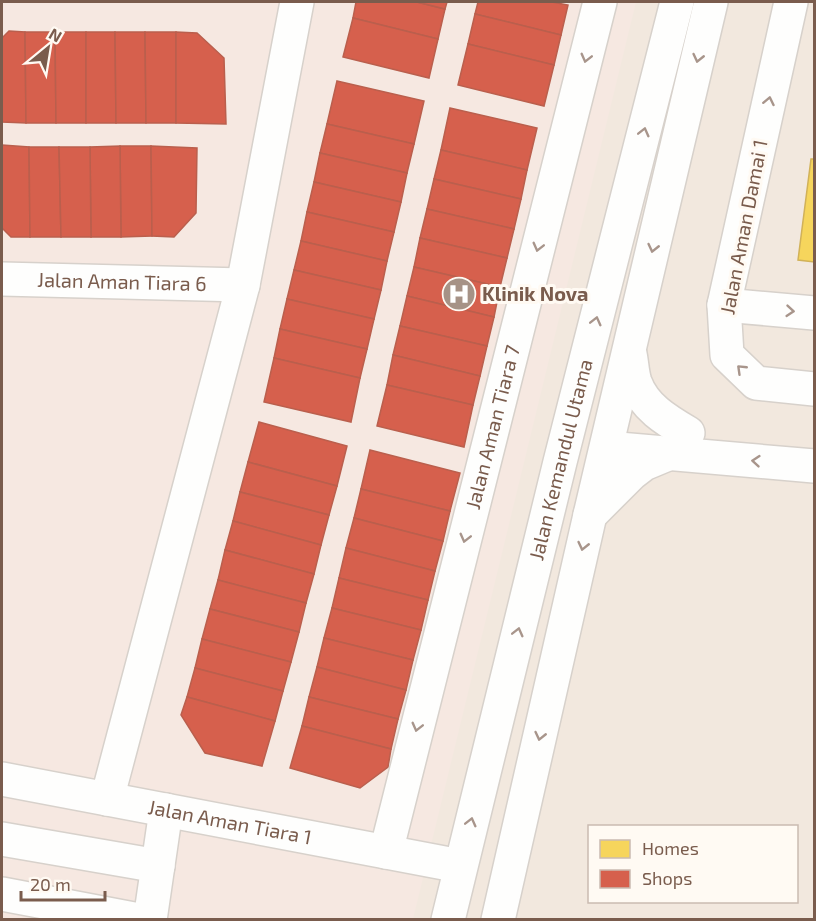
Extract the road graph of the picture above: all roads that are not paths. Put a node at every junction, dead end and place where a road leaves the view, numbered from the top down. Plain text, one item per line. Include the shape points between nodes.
1 (297, 2) edge
2 (600, 2) edge
3 (677, 2) edge
4 (711, 2) edge
5 (791, 2) edge
6 (2, 279) edge
7 (243, 285) junction
8 (724, 305) junction
9 (814, 313) edge
10 (630, 349) junction
11 (580, 388) junction
12 (814, 389) edge
13 (604, 435) junction
14 (678, 443) junction
15 (814, 444) edge
16 (560, 462) junction
17 (814, 466) edge
18 (590, 515) junction
19 (2, 779) edge
20 (107, 799) junction
21 (166, 810) junction
22 (2, 839) edge
23 (386, 852) junction
24 (158, 866) junction
25 (460, 866) junction
26 (2, 894) edge
27 (139, 920) edge
28 (150, 920) edge
29 (448, 920) edge
30 (498, 920) edge

1 - 7 street
2 -> 23 street, Jalan Aman Tiara 7
11 -> 3 street, Jalan Kemandul Utama
4 -> 10 street, Jalan Kemandul Utama
8 -> 5 street, Jalan Aman Damai 1
6 - 7 street, Jalan Aman Tiara 6
7 - 20 street
8 -> 9 street
12 -> 8 street, Jalan Aman Damai 1 via 756,383 727,355
10 - 13 street, Jalan Kemandul Utama
10 - 14 street via 634,381
11 - 13 street
11 - 16 street, Jalan Kemandul Utama
13 - 14 street
13 - 16 street
13 - 18 street, Jalan Kemandul Utama
14 - 15 street
17 -> 14 street
14 - 18 street via 644,464
25 -> 16 street, Jalan Kemandul Utama
18 -> 30 street, Jalan Kemandul Utama
19 - 20 street, Jalan Aman Tiara 1
20 - 21 street, Jalan Aman Tiara 1
21 - 23 street, Jalan Aman Tiara 1
21 - 24 street
22 - 24 street
23 - 25 street, Jalan Aman Tiara 1
24 - 28 street
25 - 29 street, Jalan Kemandul Utama
26 - 27 street

